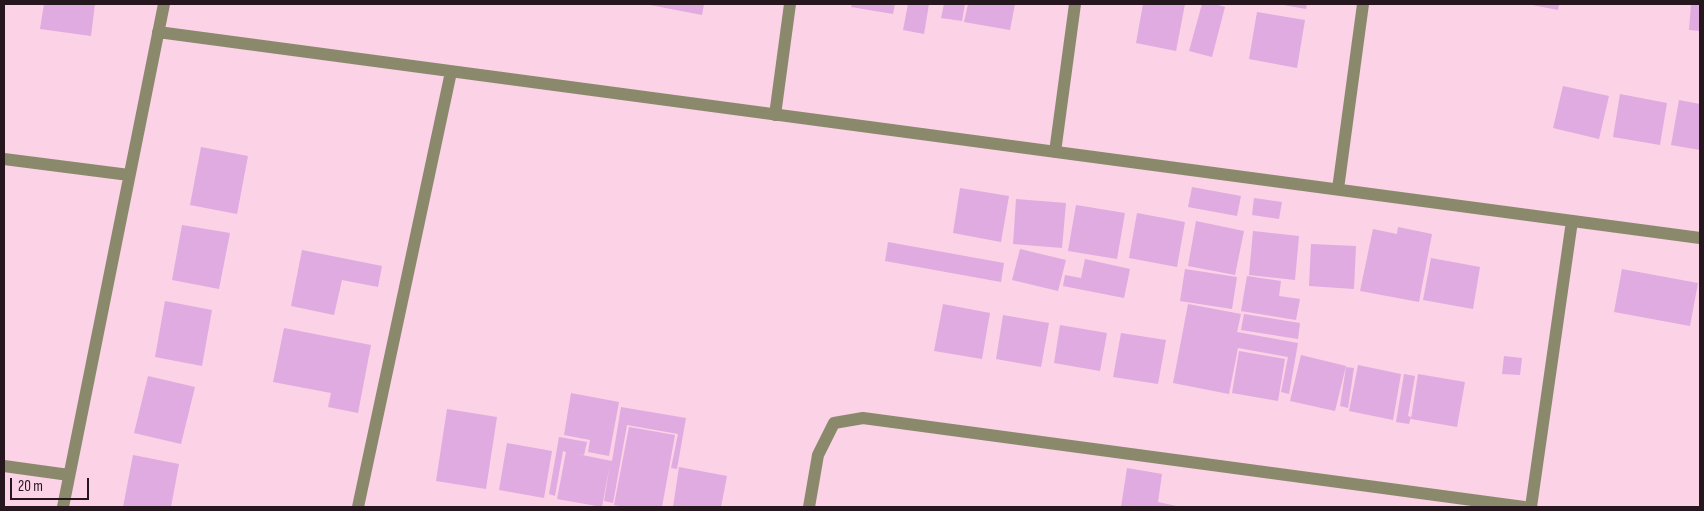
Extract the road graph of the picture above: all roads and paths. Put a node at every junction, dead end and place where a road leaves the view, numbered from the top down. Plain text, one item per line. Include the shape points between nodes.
1 (164, 4) edge
2 (790, 4) edge
3 (1075, 4) edge
4 (1363, 4) edge
5 (158, 32) junction
6 (451, 72) junction
7 (775, 114) junction
8 (1055, 152) junction
9 (4, 159) edge
10 (129, 176) junction
11 (1338, 190) junction
12 (1572, 221) junction
13 (1700, 238) edge
14 (4, 466) edge
15 (70, 475) junction
16 (63, 507) edge
17 (358, 507) edge
18 (808, 507) edge
19 (1524, 507) edge
20 (1531, 507) edge

1 - 5 street
2 - 7 street
3 - 8 street
4 - 11 street
5 - 6 street
5 - 10 street
6 - 7 street
6 - 17 street
7 - 8 street
8 - 11 street
9 - 10 street
10 - 15 street
11 - 12 street
12 - 13 street
12 - 20 street
14 - 15 street
15 - 16 street
18 - 19 street via 818,455 834,424 863,418

